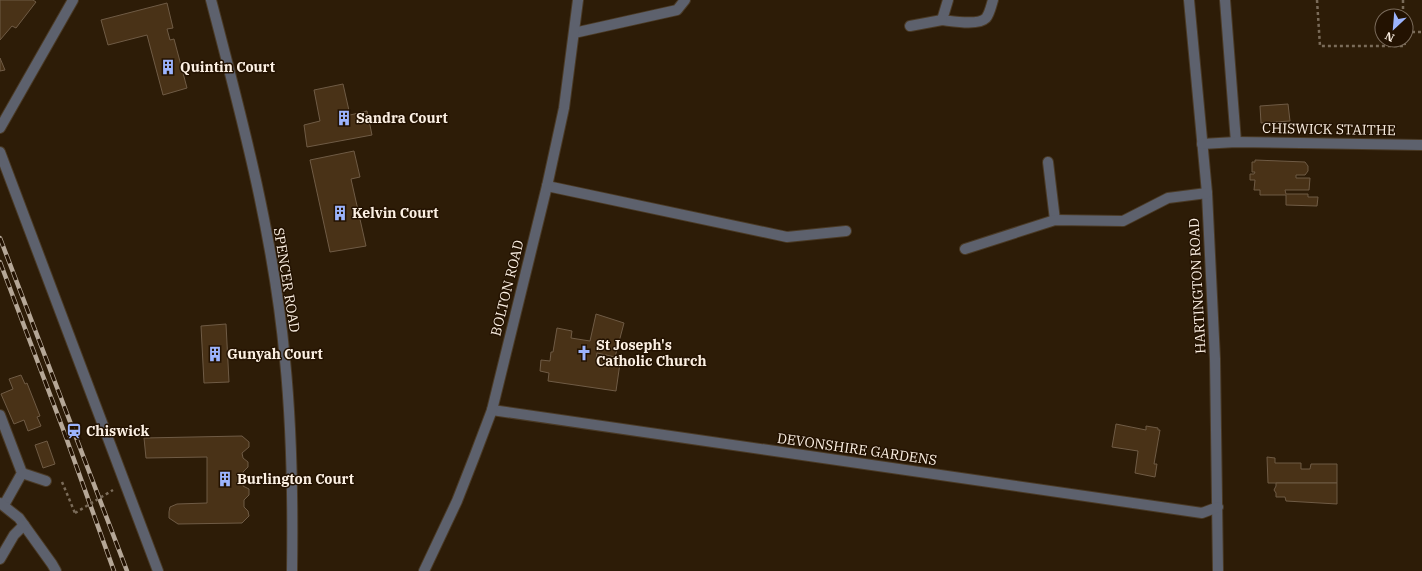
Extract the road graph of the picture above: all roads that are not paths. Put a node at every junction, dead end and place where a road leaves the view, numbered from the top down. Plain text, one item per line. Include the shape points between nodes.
1 (72, 0) edge
2 (211, 0) edge
3 (578, 0) edge
4 (685, 0) edge
5 (948, 0) edge
6 (993, 0) edge
7 (1189, 0) edge
8 (1225, 0) edge
9 (942, 20) junction
10 (910, 26) dead end
11 (574, 32) junction
12 (0, 128) edge
13 (1236, 142) junction
14 (1202, 144) junction
15 (1422, 145) edge
16 (0, 152) edge
17 (1048, 162) dead end
18 (547, 186) junction
19 (1207, 193) junction
20 (1055, 220) junction
21 (846, 231) dead end
22 (965, 249) dead end
23 (492, 410) junction
24 (0, 415) edge
25 (22, 473) junction
26 (46, 481) dead end
27 (2, 504) edge
28 (1218, 507) junction
29 (24, 524) junction
30 (0, 559) edge
31 (54, 567) edge
32 (158, 571) edge
33 (292, 571) edge
34 (424, 571) edge
35 (1218, 571) edge

1 - 12 street
2 - 33 street, SPENCER ROAD via 252,162 277,295 289,414
3 - 11 street, BOLTON ROAD
4 - 11 street via 677,10
5 - 9 street
6 - 9 street via 985,19 976,22
7 - 14 street, HARTINGTON ROAD
8 - 13 street
9 - 10 street
11 - 18 street, BOLTON ROAD via 564,108
13 - 14 street, CHISWICK STAITHE
13 - 15 street, CHISWICK STAITHE
14 - 19 street, HARTINGTON ROAD
16 - 32 street
17 - 20 street
18 - 21 street via 787,238
18 - 23 street, BOLTON ROAD
19 - 20 street via 1168,198 1123,221
19 - 28 street, HARTINGTON ROAD via 1215,359
20 - 22 street
23 - 28 street, DEVONSHIRE GARDENS via 1202,513
23 - 34 street, BOLTON ROAD via 457,501
24 - 25 street
25 - 26 street
25 - 27 street
27 - 29 street
28 - 35 street, HARTINGTON ROAD
29 - 30 street via 14,535
29 - 31 street

